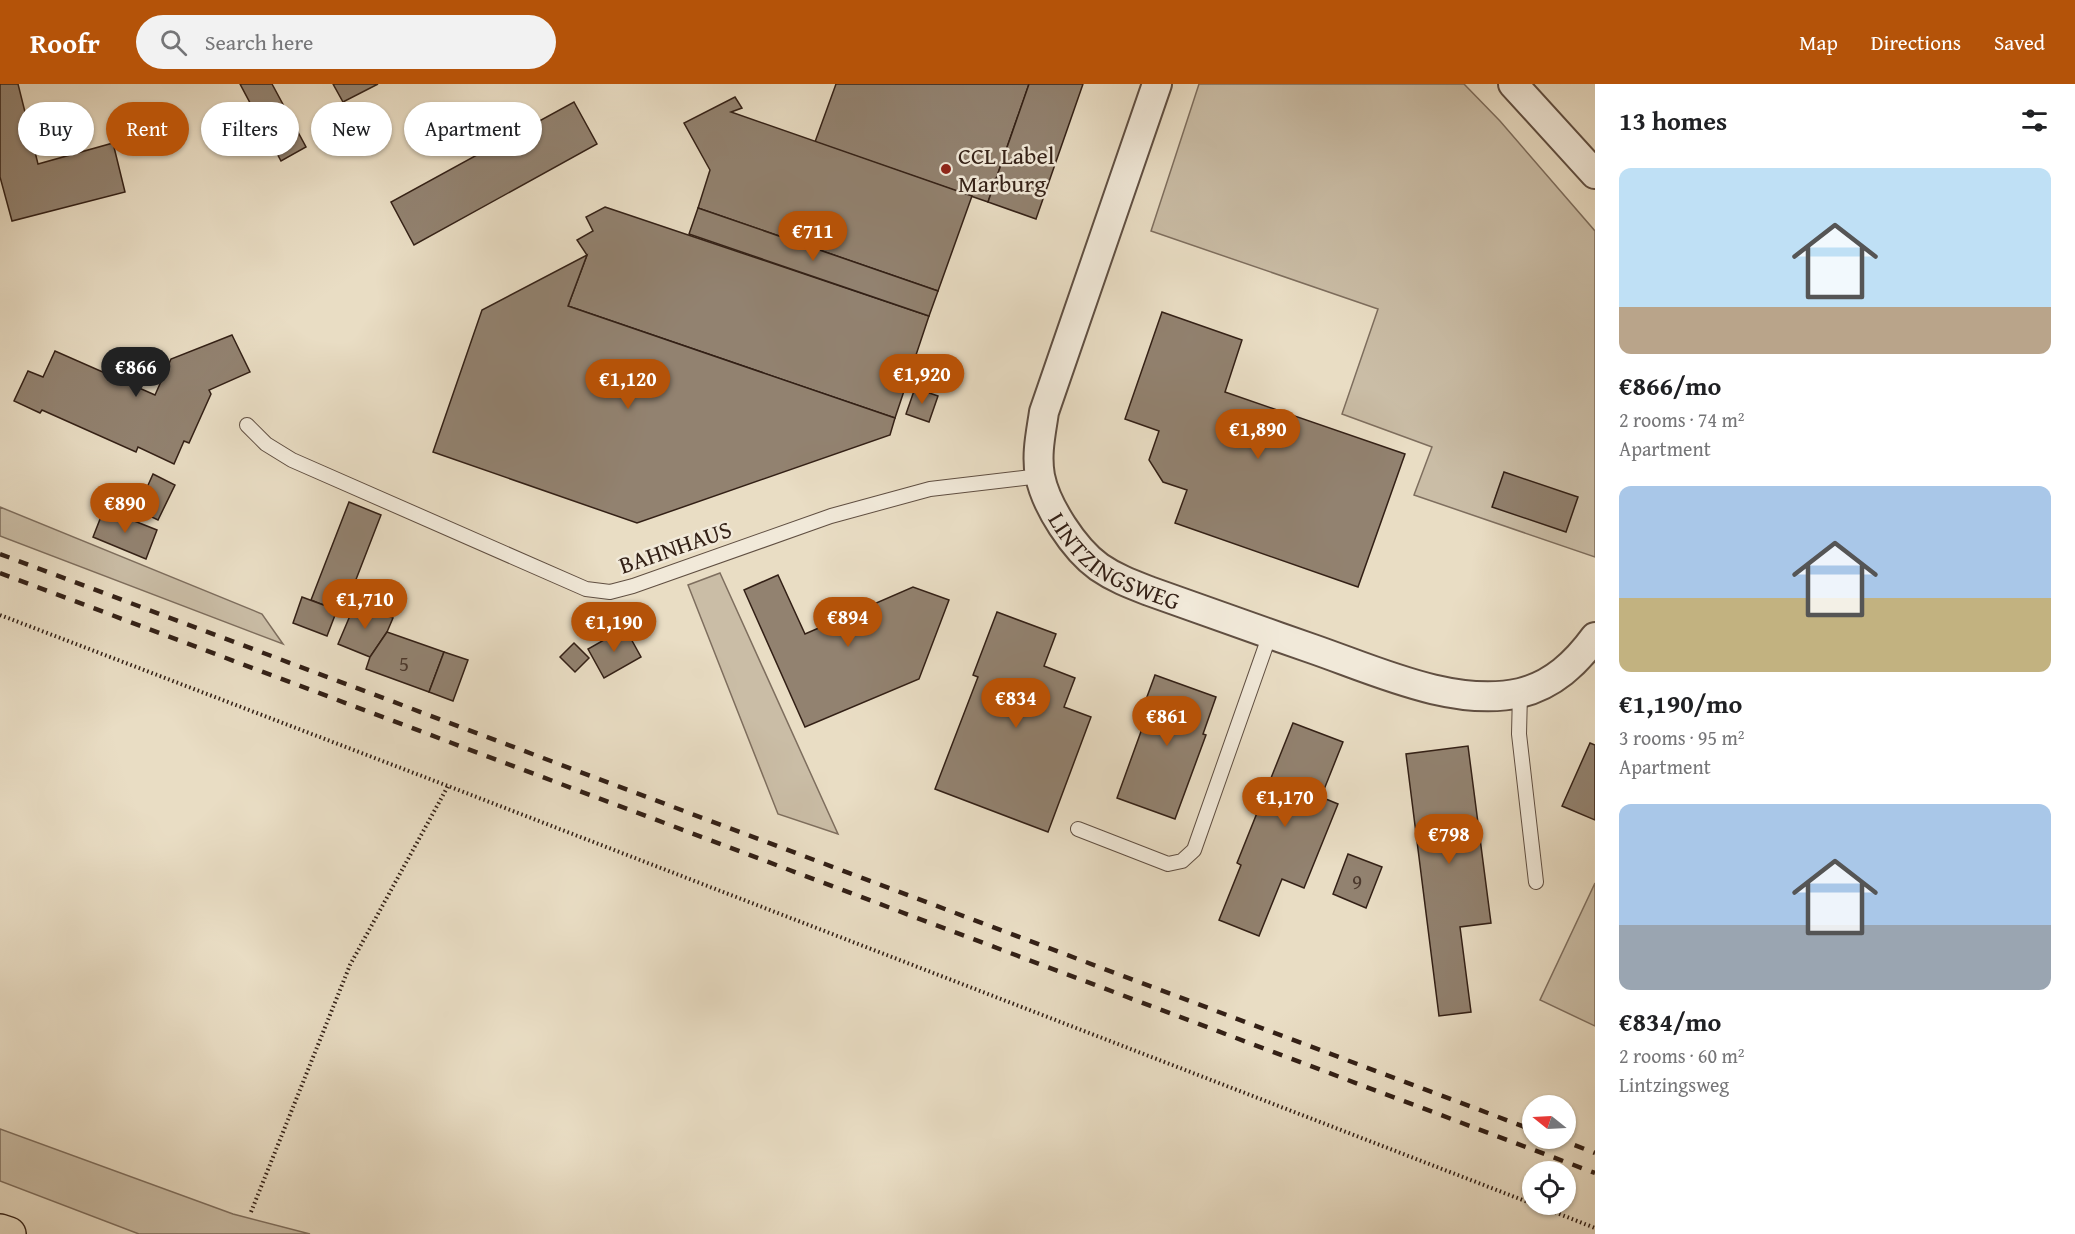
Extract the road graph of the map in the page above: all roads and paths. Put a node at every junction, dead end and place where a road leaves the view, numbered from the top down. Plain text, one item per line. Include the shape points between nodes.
1 (1157, 84) edge
2 (1513, 84) edge
3 (1595, 174) edge
4 (247, 425) dead end
5 (1040, 476) junction
6 (0, 615) edge
7 (1270, 634) junction
8 (1595, 637) edge
9 (1520, 693) junction
10 (448, 786) junction
11 (1078, 830) dead end
12 (1536, 882) dead end
13 (1522, 1200) edge
14 (251, 1212) dead end
15 (1561, 1215) edge
16 (1595, 1228) edge
17 (0, 1231) edge
18 (9, 1234) edge

1 - 5 street, LINTZINGSWEG via 1044,412
2 - 3 street
4 - 5 lane, BAHNHAUS via 266,444 292,460 586,589 610,592 831,516 930,489
5 - 7 street, LINTZINGSWEG via 1060,522 1097,565 1118,579
6 - 10 path
7 - 9 street, LINTZINGSWEG via 1452,693 1486,697
7 - 11 lane via 1194,850 1182,861 1168,864
8 - 9 street, LINTZINGSWEG via 1574,663 1548,683
9 - 12 lane via 1519,734
10 - 13 path
10 - 14 path via 350,965
15 - 16 path
17 - 18 highway

